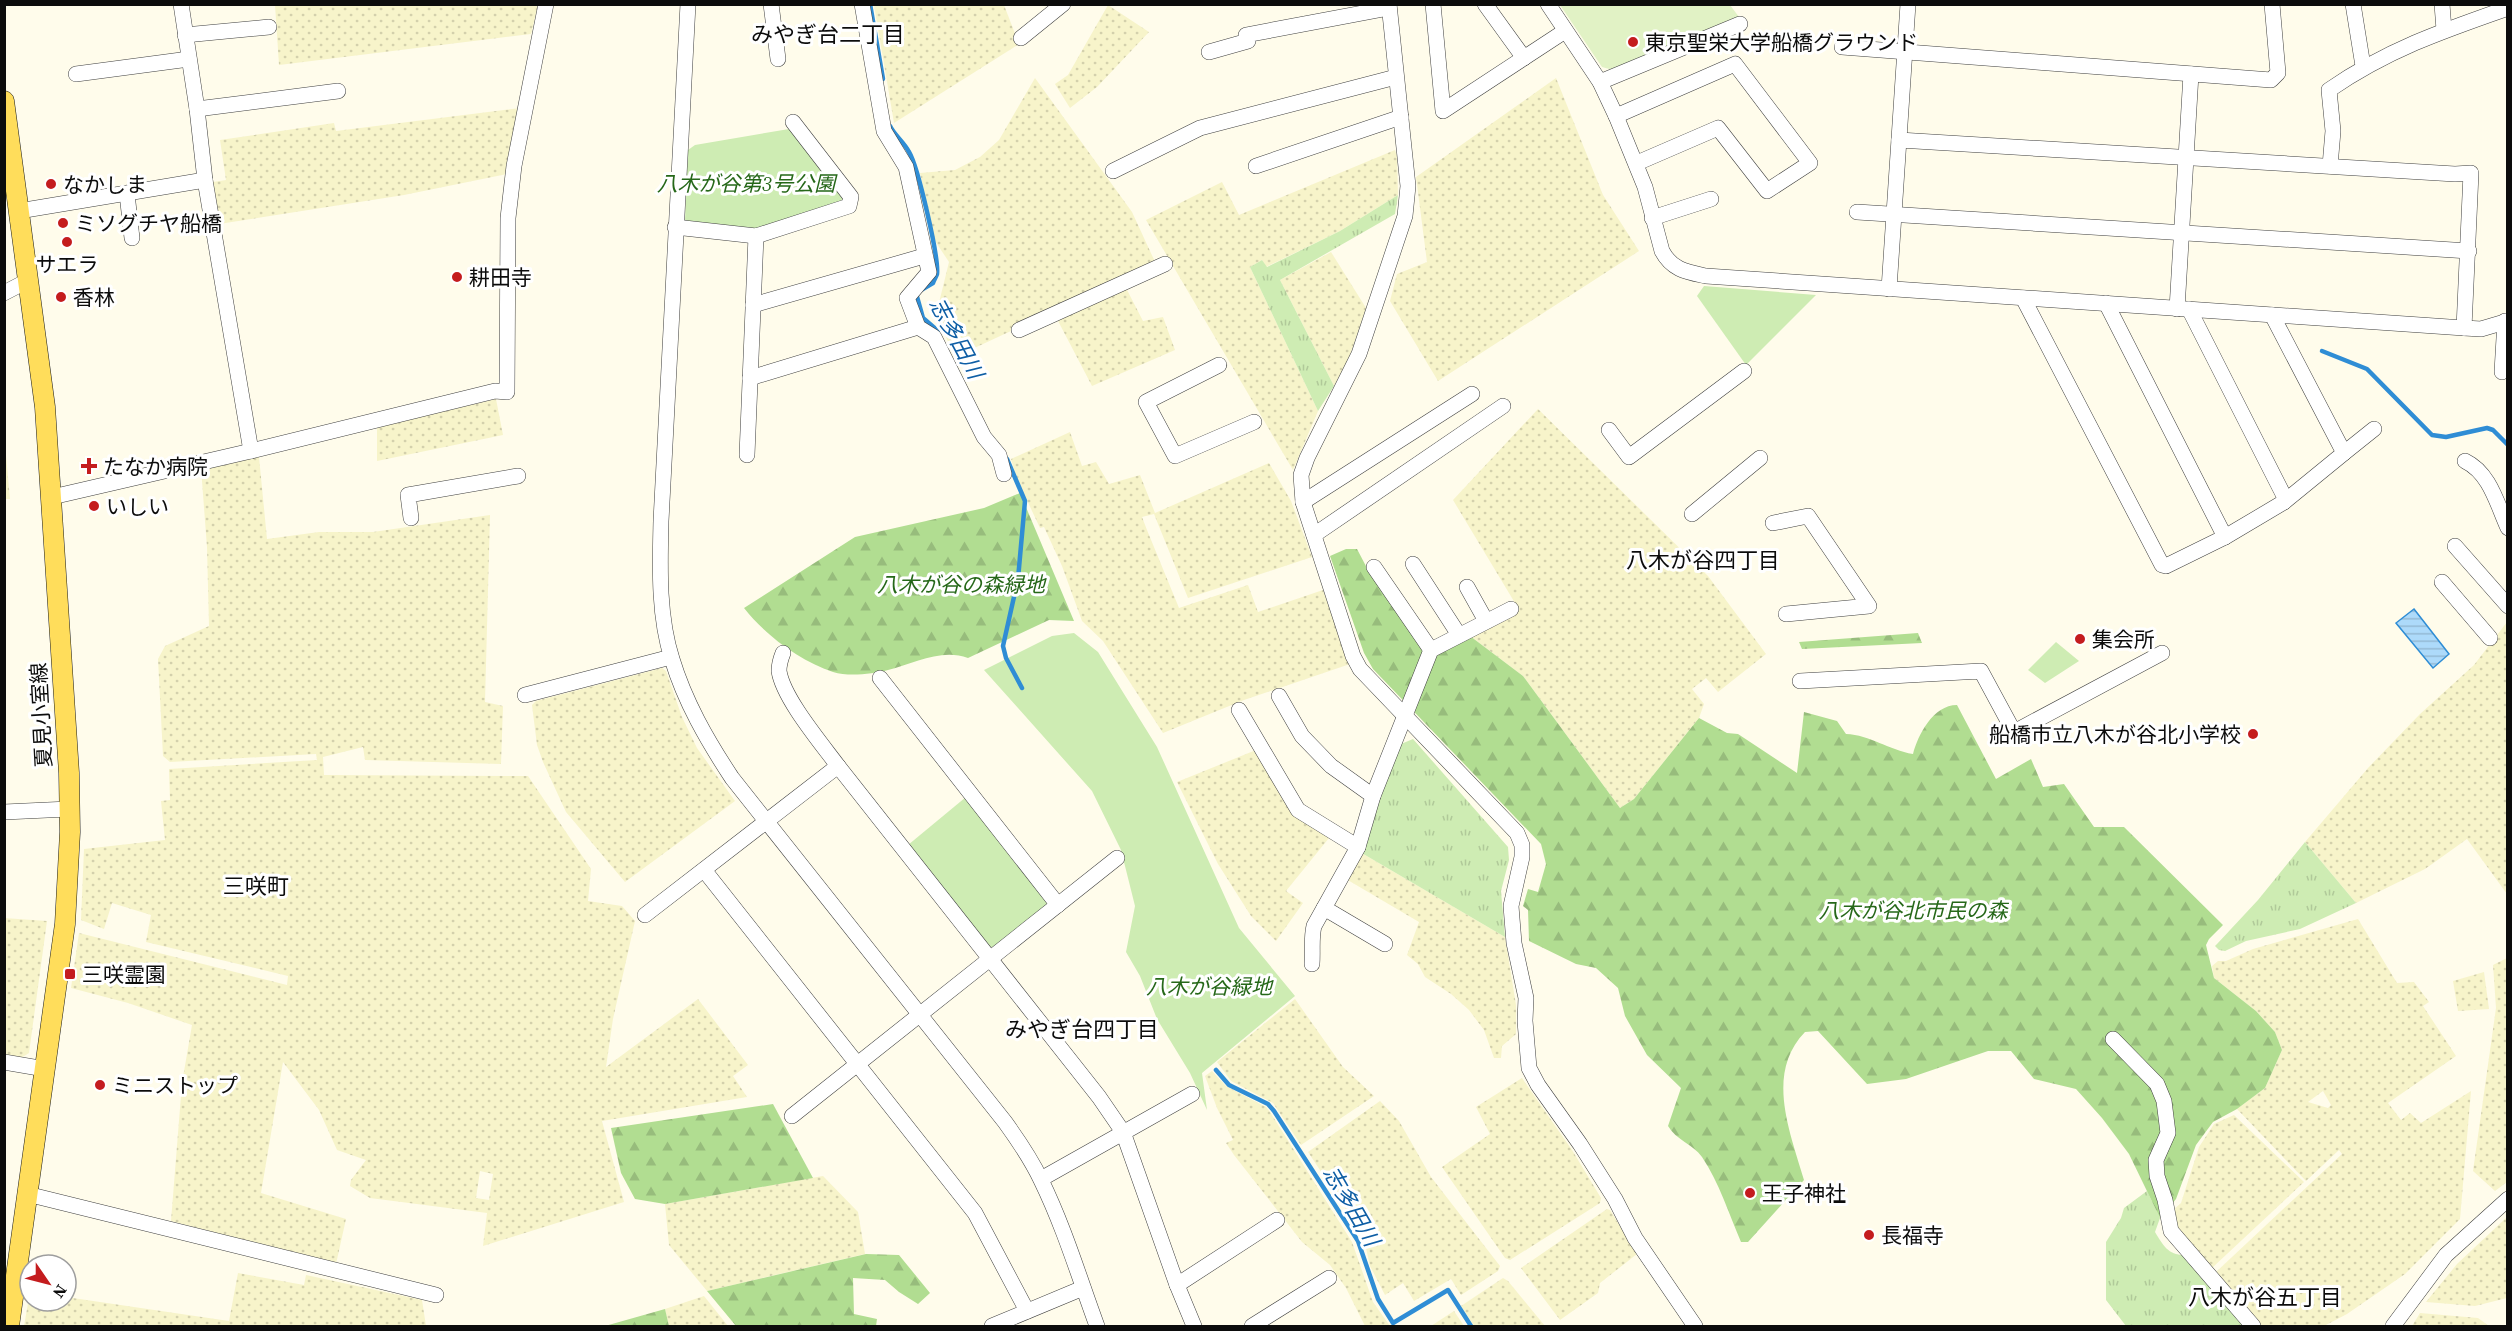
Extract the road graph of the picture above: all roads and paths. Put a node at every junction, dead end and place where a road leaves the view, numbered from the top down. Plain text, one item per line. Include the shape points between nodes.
1 (180, 4) edge
2 (546, 4) edge
3 (688, 4) edge
4 (771, 4) edge
5 (862, 4) edge
6 (1063, 4) edge
7 (1433, 4) edge
8 (1485, 4) edge
9 (1548, 4) edge
10 (1908, 4) edge
11 (2271, 4) edge
12 (2353, 4) edge
13 (2442, 4) edge
14 (1389, 6) edge
15 (2508, 8) edge
16 (1740, 24) dead end
17 (269, 27) dead end
18 (2444, 30) junction
19 (1565, 31) junction
20 (185, 35) junction
21 (1021, 38) dead end
22 (1842, 47) dead end
23 (1209, 52) dead end
24 (1905, 52) junction
25 (1524, 58) junction
26 (189, 59) junction
27 (778, 59) dead end
28 (2363, 66) junction
29 (76, 74) dead end
30 (2192, 74) junction
31 (1396, 77) junction
32 (1600, 82) junction
33 (338, 91) dead end
34 (4, 101) edge
35 (197, 109) junction
36 (1616, 116) junction
37 (1401, 117) junction
38 (793, 122) dead end
39 (1899, 140) junction
40 (2186, 158) junction
41 (1637, 163) junction
42 (1256, 166) dead end
43 (2330, 166) junction
44 (1113, 171) dead end
45 (206, 180) junction
46 (127, 194) junction
47 (1711, 199) dead end
48 (19, 211) junction
49 (1857, 212) dead end
50 (1894, 214) junction
51 (1652, 218) junction
52 (675, 227) junction
53 (2182, 233) junction
54 (756, 236) junction
55 (132, 238) dead end
56 (2469, 251) junction
57 (924, 256) junction
58 (1165, 264) dead end
59 (29, 280) junction
60 (1889, 289) junction
61 (4, 293) edge
62 (2023, 298) junction
63 (2106, 303) junction
64 (753, 305) junction
65 (2183, 309) junction
66 (2272, 315) junction
67 (2506, 321) edge
68 (918, 327) junction
69 (2464, 328) junction
70 (1020, 330) dead end
71 (1219, 365) dead end
72 (1744, 371) dead end
73 (2502, 372) dead end
74 (750, 378) junction
75 (1472, 394) dead end
76 (1503, 406) dead end
77 (1254, 422) dead end
78 (2374, 429) dead end
79 (1609, 430) dead end
80 (251, 451) junction
81 (2344, 453) junction
82 (747, 455) dead end
83 (1760, 458) dead end
84 (2465, 461) dead end
85 (1004, 474) dead end
86 (518, 476) dead end
87 (52, 497) junction
88 (1303, 501) junction
89 (2284, 502) junction
90 (1692, 514) dead end
91 (411, 518) dead end
92 (1773, 523) dead end
93 (2508, 528) edge
94 (1314, 535) junction
95 (2225, 537) junction
96 (2455, 546) dead end
97 (1413, 564) dead end
98 (1374, 567) dead end
99 (2442, 582) dead end
100 (1467, 587) dead end
101 (2508, 606) edge
102 (1511, 609) dead end
103 (1786, 614) dead end
104 (1486, 621) junction
105 (1459, 635) junction
106 (2490, 638) dead end
107 (1431, 650) junction
108 (2162, 652) dead end
109 (783, 653) dead end
110 (671, 657) junction
111 (879, 678) dead end
112 (1800, 681) dead end
113 (525, 695) dead end
114 (1279, 696) dead end
115 (1239, 710) dead end
116 (1406, 718) junction
117 (838, 766) junction
118 (1373, 796) junction
119 (69, 809) junction
120 (4, 812) edge
121 (767, 821) junction
122 (1358, 847) junction
123 (1117, 858) dead end
124 (704, 870) junction
125 (1058, 905) junction
126 (1324, 908) junction
127 (645, 915) dead end
128 (1385, 944) dead end
129 (992, 959) junction
130 (1312, 964) dead end
131 (920, 1016) junction
132 (2113, 1040) dead end
133 (4, 1062) edge
134 (857, 1063) junction
135 (45, 1069) junction
136 (1192, 1094) dead end
137 (792, 1116) dead end
138 (1124, 1132) junction
139 (1041, 1179) junction
140 (27, 1194) junction
141 (2508, 1199) edge
142 (1277, 1220) dead end
143 (1329, 1278) dead end
144 (1177, 1285) junction
145 (1083, 1288) junction
146 (436, 1295) dead end
147 (1027, 1311) junction
148 (9, 1326) edge
149 (992, 1326) edge
150 (1097, 1326) edge
151 (1194, 1326) edge
152 (1252, 1326) edge
153 (1695, 1326) edge
154 (2253, 1326) edge
155 (2393, 1326) edge

1 - 20 street
2 - 80 street via 514,166 508,218 507,392 495,390
3 - 52 street
4 - 27 street
5 - 57 street via 884,131 906,167
6 - 21 street
7 - 25 street via 1443,111
8 - 25 street
9 - 19 street
10 - 24 street
11 - 30 street via 2278,74 2271,80
12 - 28 street
13 - 18 street
14 - 23 street via 1246,35 1248,41
14 - 31 street
15 - 18 street
16 - 32 street
17 - 20 street
18 - 28 street
19 - 25 street
19 - 32 street
20 - 26 street
22 - 24 street
24 - 30 street
24 - 39 street
26 - 29 street
26 - 35 street
28 - 43 street via 2329,90 2333,131
30 - 40 street
31 - 37 street
31 - 44 street via 1200,128
32 - 36 street
33 - 35 street
34 - 48 main road, 夏見小室線
35 - 45 street
36 - 41 street
36 - 41 street via 1735,64 1810,163 1767,191 1718,128
37 - 42 street
37 - 88 street via 1407,186 1400,236 1359,354 1307,458 1301,475
38 - 54 street via 851,197 849,206
39 - 40 street
39 - 50 street
40 - 43 street
40 - 53 street
41 - 51 street
43 - 56 street via 2471,173
45 - 46 street
45 - 80 street
46 - 48 street
46 - 55 street
47 - 51 street
48 - 59 main road, 夏見小室線
49 - 50 street
50 - 53 street
50 - 60 street
51 - 60 street via 1667,260 1684,272
52 - 54 street
52 - 110 street via 660,571
53 - 56 street
53 - 65 street
54 - 64 street
56 - 69 street
57 - 64 street
57 - 68 street via 929,272 907,298
58 - 70 street
59 - 61 street
59 - 87 main road, 夏見小室線
60 - 62 street
62 - 63 street
62 - 95 street via 2162,566
63 - 65 street
63 - 95 street
64 - 74 street
65 - 66 street
65 - 89 street
66 - 69 street
66 - 81 street
67 - 69 street via 2481,329
67 - 73 street
68 - 74 street
68 - 85 street via 934,338 984,437 999,456
71 - 77 street via 1146,402 1175,456
72 - 79 street via 1629,457
74 - 82 street
75 - 88 street
76 - 94 street
78 - 81 street
80 - 87 street
81 - 89 street
83 - 90 street
84 - 93 street via 2484,475
86 - 91 street via 408,495
87 - 119 main road, 夏見小室線
88 - 94 street
89 - 95 street
92 - 103 street via 1808,516 1869,606
94 - 116 street via 1353,656 1360,669
96 - 101 street
97 - 105 street
98 - 107 street
99 - 106 street
100 - 104 street
102 - 104 street
104 - 105 street
105 - 107 street
107 - 116 street
108 - 112 street via 2014,732 1982,670
109 - 117 street via 781,680 799,713
110 - 113 street
110 - 121 street via 708,742
111 - 125 street
114 - 118 street via 1302,736 1331,766
115 - 122 street via 1298,810
116 - 118 street
116 - 153 street via 1517,833 1522,857 1510,906 1526,999 1529,1068
117 - 121 street
117 - 129 street
118 - 122 street
119 - 120 street
119 - 135 main road, 夏見小室線 via 65,924
121 - 124 street
121 - 131 street
122 - 126 street
123 - 125 street
124 - 127 street
124 - 134 street
125 - 129 street
126 - 128 street
126 - 130 street via 1311,935
129 - 131 street
129 - 138 street
131 - 134 street
131 - 139 street via 1005,1122
132 - 154 street via 2157,1084 2164,1101 2168,1134 2156,1160 2171,1231
133 - 135 street
134 - 137 street
134 - 147 street via 975,1213
135 - 140 main road, 夏見小室線
136 - 138 street
138 - 139 street
138 - 144 street
139 - 145 street
140 - 146 street
140 - 148 main road, 夏見小室線
141 - 155 street via 2446,1255
142 - 144 street
143 - 152 street
144 - 151 street
145 - 147 street
145 - 150 street
147 - 149 street

